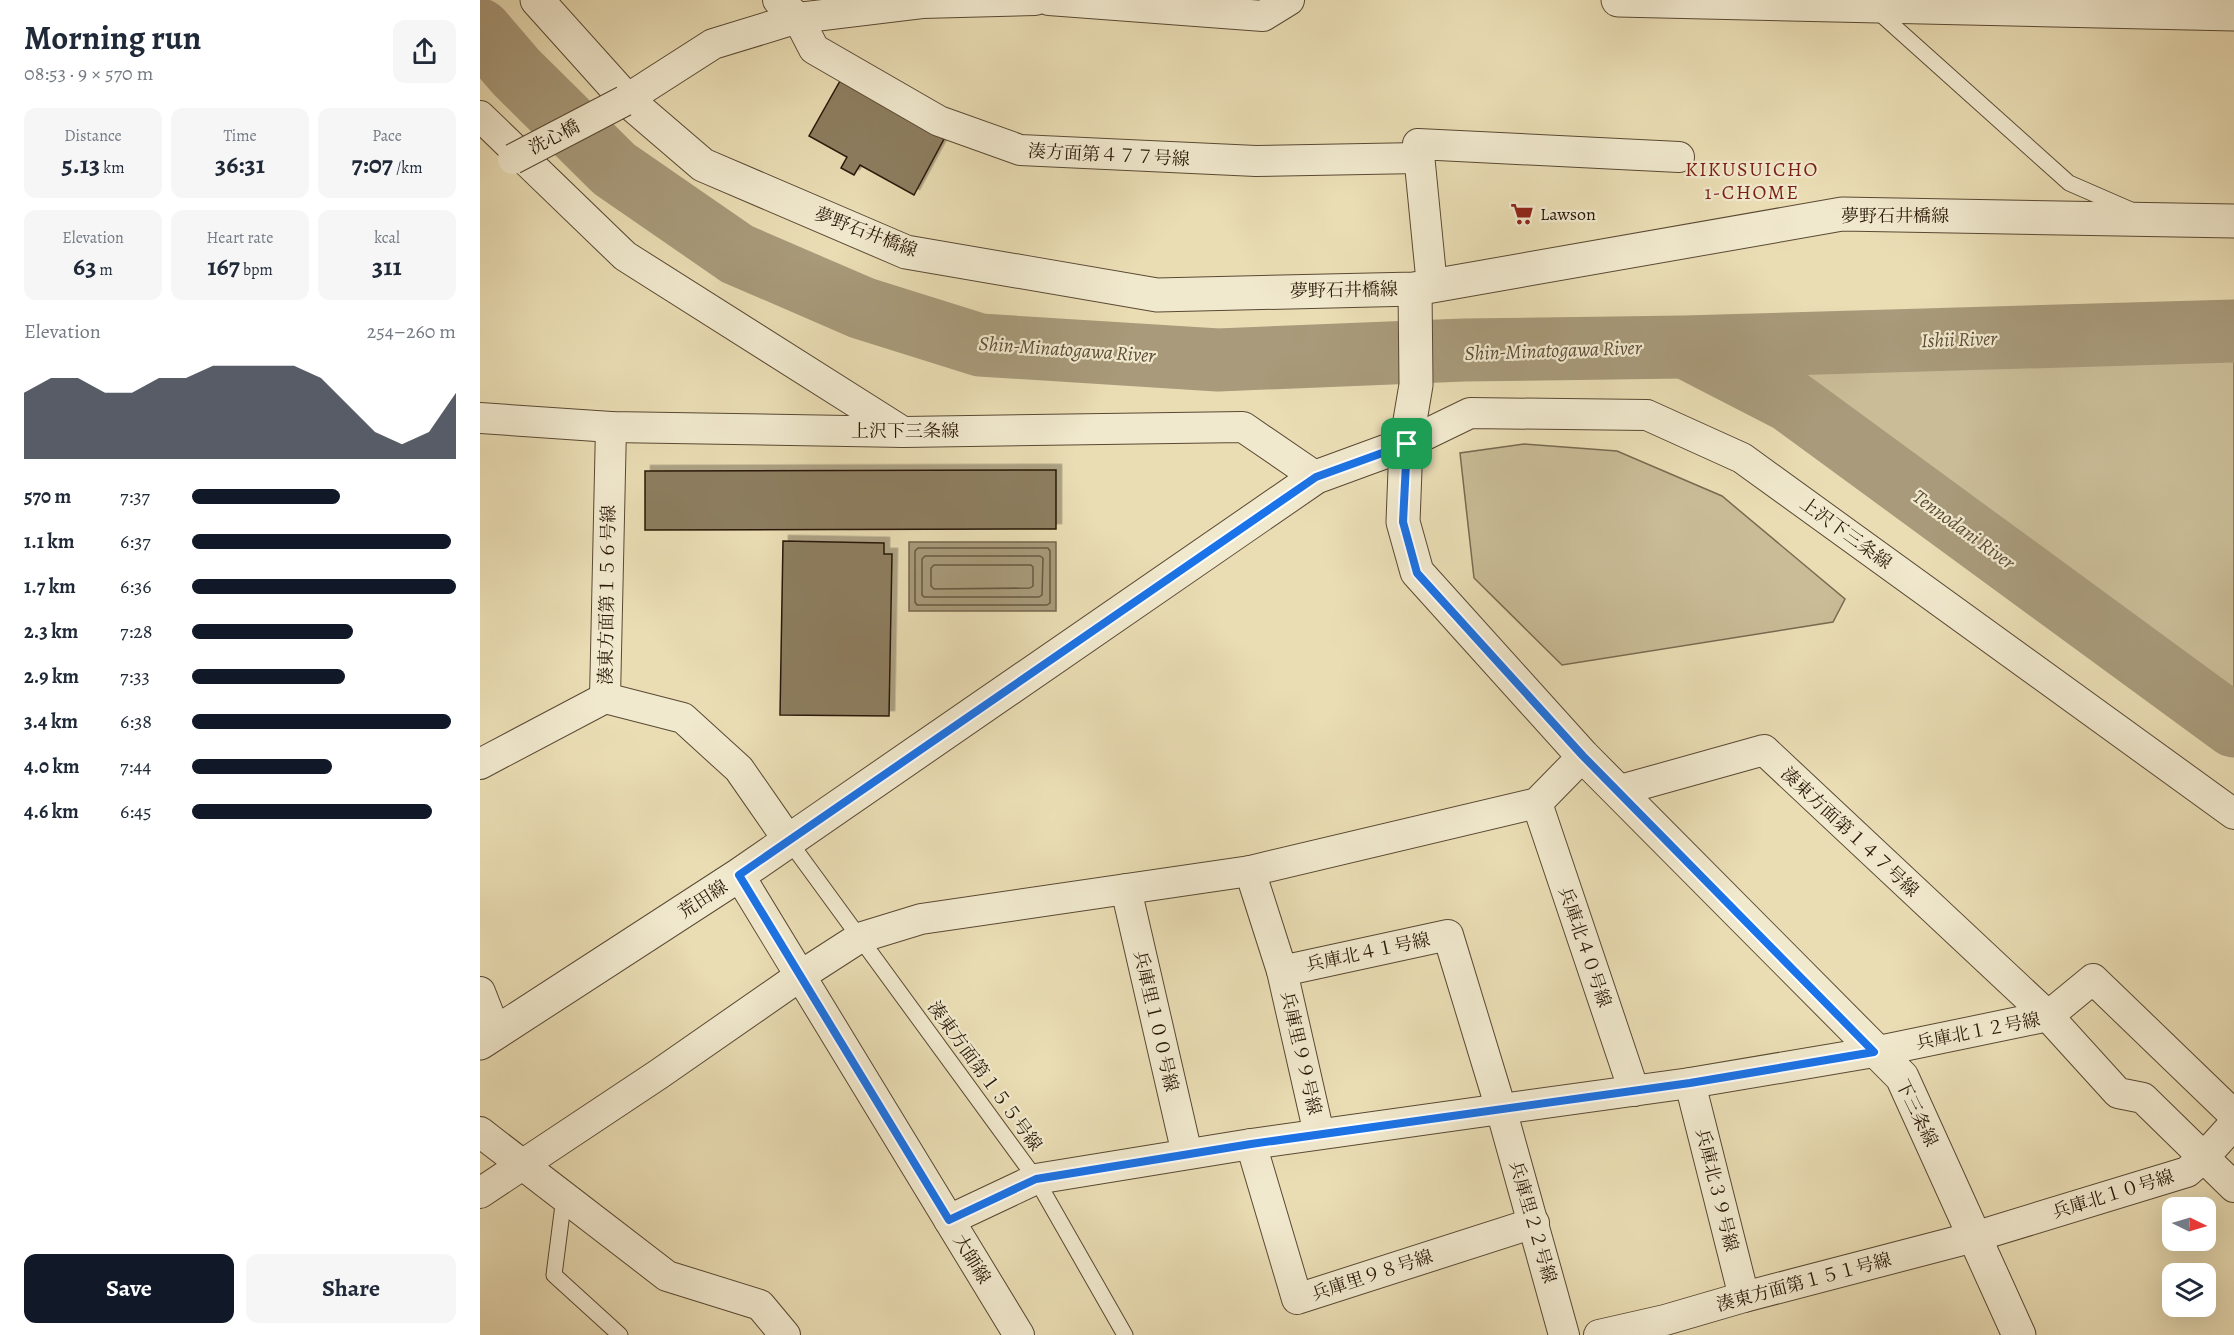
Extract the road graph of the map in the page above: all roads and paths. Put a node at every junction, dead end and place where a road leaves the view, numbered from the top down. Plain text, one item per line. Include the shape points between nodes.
1 (537, 0) edge
2 (1035, 0) edge
3 (1049, 0) edge
4 (1288, 0) edge
5 (1618, 0) edge
6 (1623, 0) edge
7 (922, 1) edge
8 (1739, 1) edge
9 (1121, 3) edge
10 (1930, 4) edge
11 (2032, 5) edge
12 (1872, 6) junction
13 (2110, 6) edge
14 (788, 9) edge
15 (2234, 14) edge
16 (626, 99) junction
17 (484, 128) edge
18 (1678, 157) dead end
19 (1419, 158) junction
20 (2152, 219) junction
21 (2234, 221) edge
22 (1424, 287) junction
23 (480, 418) edge
24 (611, 427) junction
25 (904, 432) junction
26 (1407, 444) junction
27 (1316, 477) junction
28 (605, 698) junction
29 (1583, 756) junction
30 (480, 764) edge
31 (1617, 791) junction
32 (1537, 803) junction
33 (2234, 814) edge
34 (789, 841) junction
35 (1250, 871) junction
36 (739, 875) junction
37 (1126, 889) junction
38 (860, 938) junction
39 (1282, 971) junction
40 (800, 976) junction
41 (480, 992) edge
42 (2048, 1016) junction
43 (488, 1038) edge
44 (1874, 1052) junction
45 (1690, 1083) junction
46 (1634, 1091) junction
47 (1501, 1109) junction
48 (2234, 1115) edge
49 (2234, 1124) edge
50 (480, 1132) edge
51 (1319, 1134) junction
52 (1251, 1144) junction
53 (1187, 1154) junction
54 (2204, 1157) junction
55 (522, 1164) junction
56 (1036, 1179) junction
57 (2234, 1187) edge
58 (480, 1193) edge
59 (564, 1197) junction
60 (949, 1220) junction
61 (1534, 1223) junction
62 (1974, 1237) junction
63 (1744, 1297) junction
64 (1667, 1328) edge
65 (620, 1335) edge
66 (785, 1335) edge
67 (1019, 1335) edge
68 (1125, 1335) edge
69 (1564, 1335) edge
70 (1599, 1335) edge
71 (2019, 1335) edge

1 - 16 street, 夢野石井橋線
2 - 7 street
3 - 9 street
4 - 9 street via 1263,16
5 - 6 street
6 - 8 street
7 - 14 street
8 - 12 street
10 - 11 street
10 - 12 street
11 - 13 street
12 - 20 lane via 2069,183
13 - 15 street
14 - 16 street via 713,44
14 - 19 street, 湊方面第４７７号線 via 814,49 939,121 1020,150 1256,161
16 - 17 street, 洗心橋, bridge via 513,159
16 - 22 street, 夢野石井橋線 via 703,165 906,252 1157,295
17 - 25 street via 625,256
18 - 19 street via 1418,144
19 - 22 street
20 - 21 street, 夢野石井橋線
20 - 22 street, 夢野石井橋線 via 1842,214
22 - 26 street, 下三条線 via 1417,322 1416,385
23 - 24 street, 上沢下三条線
24 - 25 street, 上沢下三条線
24 - 28 street, 湊東方面第１５６号線
25 - 27 street, 上沢下三条線 via 1243,427
26 - 27 street, 荒田線
26 - 29 street, 下三条線 via 1403,522 1417,573
26 - 33 street, 上沢下三条線 via 1470,413 1647,415 1742,458
27 - 34 street, 荒田線
28 - 30 street
28 - 34 street, 湊東方面第１５６号線 via 683,718 739,769
29 - 31 street, 下三条線
29 - 32 street
31 - 42 street, 湊東方面第１４７号線 via 1764,750
31 - 44 street, 下三条線
32 - 35 street
32 - 46 street, 兵庫北４０号線
34 - 36 street, 荒田線
34 - 38 lane, 湊東方面第１５５号線
35 - 37 street
35 - 39 street, 兵庫北４１号線
36 - 40 street, 大師線
36 - 43 street, 荒田線
37 - 38 street via 921,918
37 - 53 street, 兵庫里１００号線
38 - 40 street
38 - 56 lane, 湊東方面第１５５号線
39 - 47 street, 兵庫北４１号線 via 1448,935
39 - 51 street, 兵庫里９９号線
40 - 55 street
40 - 60 street, 大師線
41 - 43 street
42 - 44 street, 兵庫北１２号線
42 - 48 street via 2093,978
42 - 54 street, 兵庫北１２号線 via 2118,1094 2143,1098
44 - 45 street
44 - 62 street, 下三条線 via 1902,1077
45 - 46 street
45 - 63 street, 兵庫北３９号線
46 - 47 street
47 - 51 street
47 - 61 street, 兵庫里２２号線
49 - 54 street, 兵庫北１０号線
50 - 55 street
51 - 52 street
52 - 53 street
52 - 61 street, 兵庫里９８号線 via 1297,1299
53 - 56 street
54 - 57 street, 兵庫北１２号線
54 - 62 street, 兵庫北１０号線 via 2187,1172
55 - 58 street
55 - 59 street
56 - 60 street
56 - 68 lane, 湊東方面第１５５号線
59 - 65 lane via 554,1275
59 - 66 street via 667,1276 760,1305
60 - 67 street, 大師線
61 - 69 street, 兵庫里２２号線
62 - 63 street, 湊東方面第１５１号線
62 - 71 street, 下三条線
63 - 64 street, 湊東方面第１５１号線
64 - 70 street, 湊東方面第１５１号線

